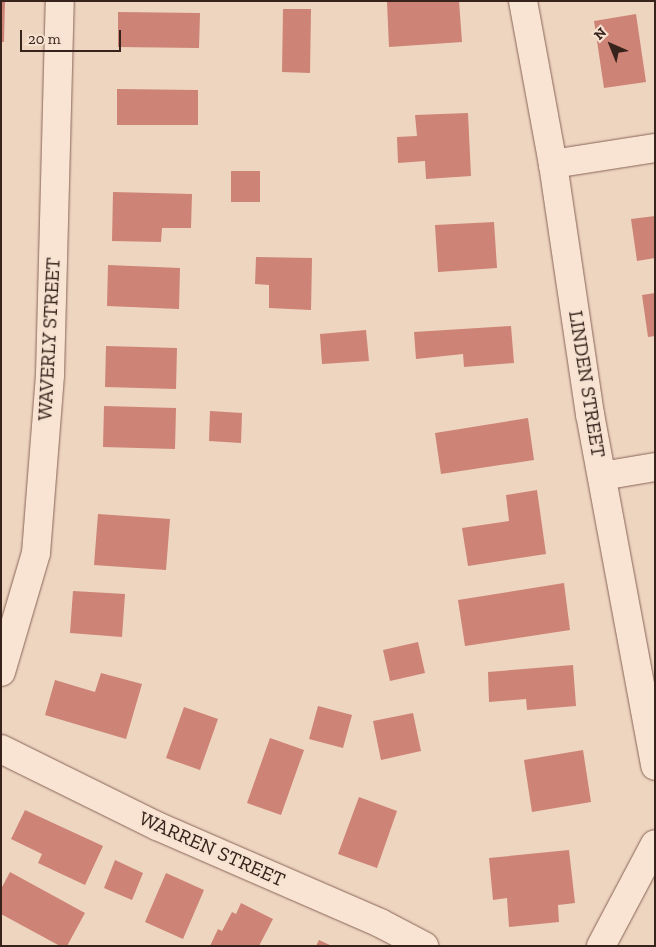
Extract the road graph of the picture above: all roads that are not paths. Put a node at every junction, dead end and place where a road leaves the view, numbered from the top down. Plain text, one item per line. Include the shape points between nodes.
1 (60, 1) edge
2 (523, 1) edge
3 (655, 148) edge
4 (553, 164) junction
5 (655, 467) edge
6 (602, 476) junction
7 (1, 672) edge
8 (1, 749) edge
9 (655, 766) edge
10 (655, 844) edge
11 (424, 946) edge
12 (602, 946) edge

1 - 7 street, WAVERLY STREET via 50,374 36,553
2 - 4 street, LINDEN STREET
3 - 4 street
4 - 6 street, LINDEN STREET
5 - 6 street
6 - 9 street, LINDEN STREET
8 - 11 street, WARREN STREET via 157,826 380,923
10 - 12 street

